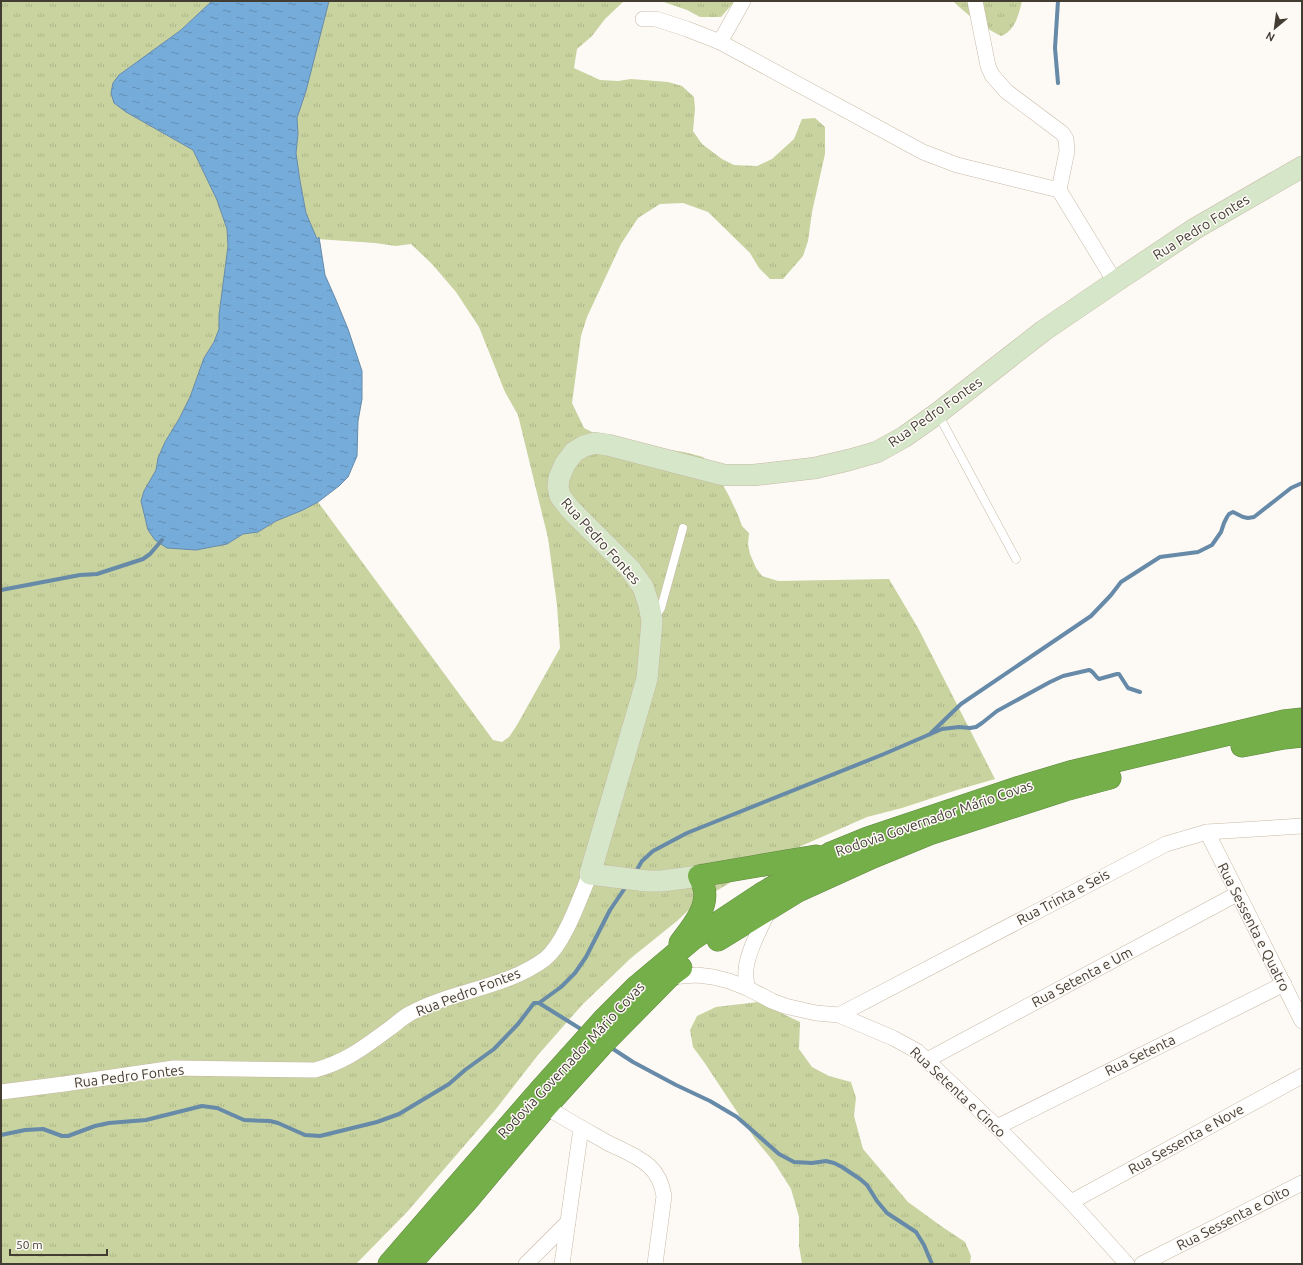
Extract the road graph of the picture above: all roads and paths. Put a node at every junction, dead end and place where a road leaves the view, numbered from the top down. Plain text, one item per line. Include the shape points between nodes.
1 (743, 1) edge
2 (975, 1) edge
3 (643, 19) dead end
4 (720, 42) junction
5 (1302, 167) edge
6 (1059, 190) junction
7 (1115, 282) junction
8 (938, 413) junction
9 (683, 528) dead end
10 (1016, 559) dead end
11 (652, 621) junction
12 (1302, 719) edge
13 (1302, 736) edge
14 (1302, 826) edge
15 (1207, 832) junction
16 (831, 853) junction
17 (590, 874) junction
18 (699, 876) junction
19 (1237, 894) junction
20 (771, 907) junction
21 (670, 967) junction
22 (1284, 984) junction
23 (748, 988) junction
24 (839, 1015) junction
25 (1302, 1021) edge
26 (927, 1060) junction
27 (1302, 1076) edge
28 (1, 1092) edge
29 (546, 1108) junction
30 (997, 1127) junction
31 (581, 1128) junction
32 (1302, 1183) edge
33 (1070, 1202) junction
34 (568, 1222) junction
35 (389, 1264) edge
36 (410, 1264) edge
37 (526, 1264) edge
38 (562, 1264) edge
39 (655, 1264) edge
40 (1127, 1264) edge
41 (1142, 1264) edge

1 - 4 street
2 - 6 street via 992,75 1006,91 1062,133 1066,139 1067,151
3 - 4 street via 656,19
4 - 6 street via 923,152 957,165
5 - 7 street, Rua Pedro Fontes via 1196,228
6 - 7 street
7 - 8 street, Rua Pedro Fontes via 1043,332
8 - 10 lane
8 - 11 street, Rua Pedro Fontes via 877,452 815,468 754,475 724,475 608,445 584,446 574,452 559,478 560,496 630,569 643,587
9 - 11 lane via 661,608
11 - 17 street, Rua Pedro Fontes via 647,679
12 - 16 highway, Rodovia Governador Mário Covas via 1284,721 1070,772 875,835
13 - 20 highway, Rodovia Governador Mário Covas via 1176,759 1065,790 929,834 798,891
14 - 15 street, Rua Trinta e Seis
15 - 19 street, Rua Sessenta e Quatro
15 - 24 street, Rua Trinta e Seis via 1151,851
16 - 18 highway
16 - 21 highway, Rodovia Governador Mário Covas via 761,894 693,939
17 - 18 street via 647,881
17 - 28 street, Rua Pedro Fontes via 565,932 546,958 514,976 428,1004 409,1014 357,1052 331,1066 315,1070 174,1068
18 - 21 highway via 704,889 704,902
19 - 22 street, Rua Sessenta e Quatro
19 - 26 street, Rua Setenta e Um
20 - 21 highway, Rodovia Governador Mário Covas
20 - 23 street via 750,952 746,969
21 - 23 street, Rua Setenta e Cinco
21 - 29 highway, Rodovia Governador Mário Covas
21 - 35 highway, Rodovia Governador Mário Covas via 637,986 603,1020
22 - 25 street, Rua Sessenta e Quatro
22 - 30 street, Rua Setenta
23 - 24 street, Rua Setenta e Cinco via 785,1006
24 - 26 street, Rua Setenta e Cinco via 905,1044
26 - 30 street, Rua Setenta e Cinco
27 - 33 street, Rua Sessenta e Nove
29 - 31 street
29 - 36 highway, Rodovia Governador Mário Covas
30 - 33 street, Rua Setenta e Cinco
31 - 34 street
31 - 39 street via 637,1158 657,1174 664,1196
32 - 41 street, Rua Sessenta e Oito
33 - 40 street, Rua Setenta e Cinco
34 - 37 street
34 - 38 street

